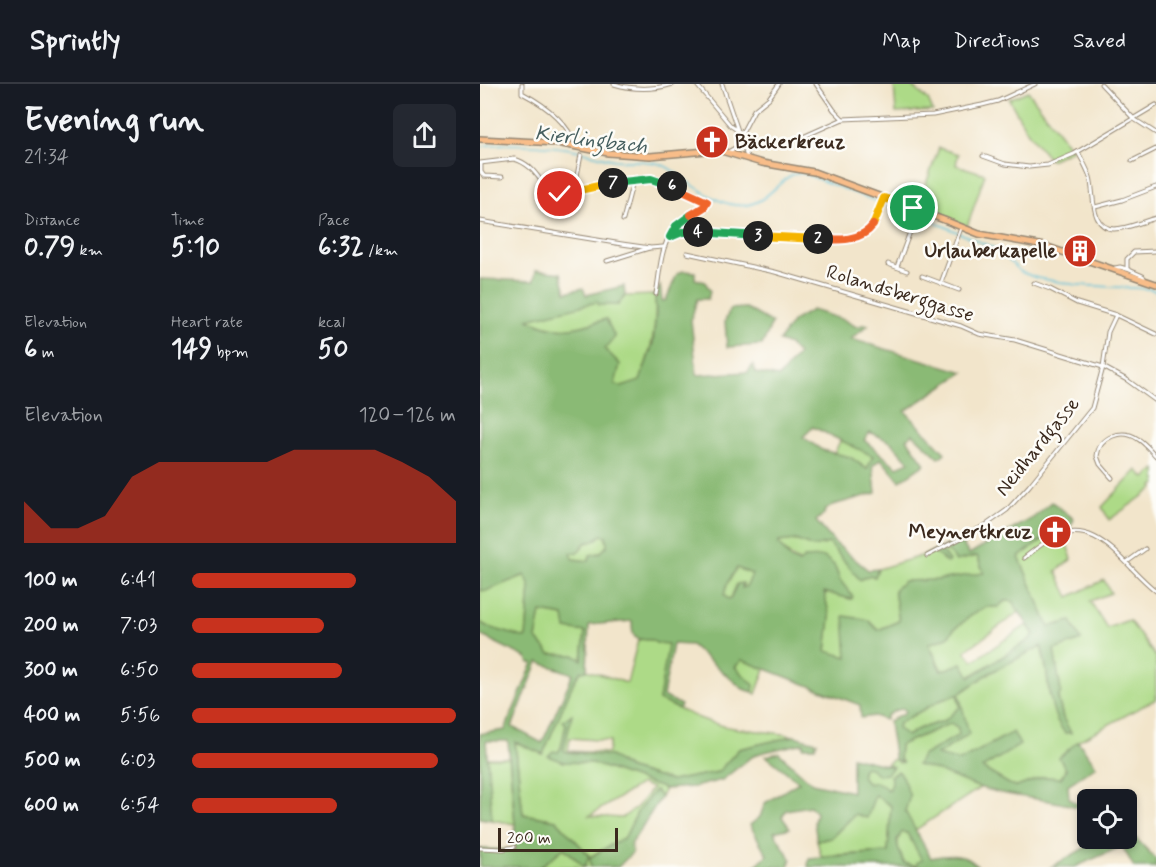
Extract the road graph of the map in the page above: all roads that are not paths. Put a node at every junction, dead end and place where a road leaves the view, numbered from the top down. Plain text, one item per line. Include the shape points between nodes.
1 (522, 84) edge
2 (614, 84) edge
3 (673, 84) edge
4 (696, 84) edge
5 (722, 84) edge
6 (779, 84) edge
7 (816, 84) edge
8 (1035, 84) edge
9 (1101, 84) edge
10 (1156, 105) edge
11 (843, 119) junction
12 (1134, 120) junction
13 (738, 130) junction
14 (1156, 133) edge
15 (480, 139) edge
16 (741, 141) junction
17 (576, 146) junction
18 (1156, 149) edge
19 (727, 152) junction
20 (1078, 152) junction
21 (581, 155) dead end
22 (983, 156) dead end
23 (748, 159) junction
24 (1132, 161) dead end
25 (481, 164) edge
26 (502, 177) dead end
27 (633, 180) junction
28 (1156, 187) edge
29 (574, 191) junction
30 (883, 202) junction
31 (1095, 207) junction
32 (917, 213) junction
33 (1156, 218) edge
34 (623, 220) dead end
35 (480, 221) edge
36 (961, 228) junction
37 (670, 237) junction
38 (663, 247) junction
39 (650, 248) junction
40 (1156, 251) edge
41 (687, 253) dead end
42 (607, 261) dead end
43 (888, 264) dead end
44 (897, 267) junction
45 (1114, 269) junction
46 (1127, 269) junction
47 (907, 271) dead end
48 (922, 276) dead end
49 (1144, 280) junction
50 (941, 283) junction
51 (1034, 283) dead end
52 (1156, 284) edge
53 (959, 290) dead end
54 (656, 294) dead end
55 (1116, 315) junction
56 (1156, 334) edge
57 (1103, 367) junction
58 (1156, 401) edge
59 (1156, 456) edge
60 (1112, 478) dead end
61 (1145, 549) dead end
62 (927, 556) dead end
63 (1024, 558) dead end
64 (1127, 562) junction
65 (1156, 591) edge
66 (514, 847) dead end
67 (480, 848) edge

1 - 17 street via 522,93 544,105 572,135
2 - 3 street via 636,89
4 - 13 street
5 - 13 street
6 - 16 street via 754,110
7 - 11 street
8 - 11 street via 990,103 933,115
9 - 12 street
10 - 12 street
11 - 16 street via 796,140
12 - 14 street
12 - 20 street
13 - 16 street
15 - 17 main road
16 - 19 street
16 - 23 street
17 - 19 main road via 650,156 701,150
18 - 24 street
19 - 23 main road
20 - 22 street via 1048,165 1029,167
20 - 31 street via 1089,174
21 - 29 street
23 - 30 main road via 814,172
25 - 26 street via 484,176
25 - 29 street via 517,160 532,168 551,192
27 - 29 street
27 - 34 street
27 - 37 street via 657,180 707,202 676,226
28 - 31 street
30 - 32 main road
30 - 37 street via 872,228 841,241 703,232 682,232
31 - 33 street via 1098,220 1114,229
32 - 36 main road
32 - 44 street
35 - 39 street
36 - 45 main road via 1045,246
36 - 50 street
37 - 38 street
38 - 39 street
38 - 54 street
39 - 42 street
40 - 46 street via 1128,256
41 - 57 street, Rolandsberggasse via 775,272
43 - 44 street
44 - 47 street
45 - 46 street
45 - 49 main road
46 - 49 street
48 - 50 street
49 - 52 main road
50 - 53 street
51 - 55 street
55 - 56 street
55 - 57 street, Neidhardgasse via 1106,341
57 - 58 street, Rolandsberggasse
57 - 62 street, Neidhardgasse via 1092,408 1029,486 1000,515
59 - 60 street via 1131,436 1110,437 1100,444 1097,456
61 - 64 street
63 - 64 street via 1048,540 1078,533 1110,545
64 - 65 street
66 - 67 street

